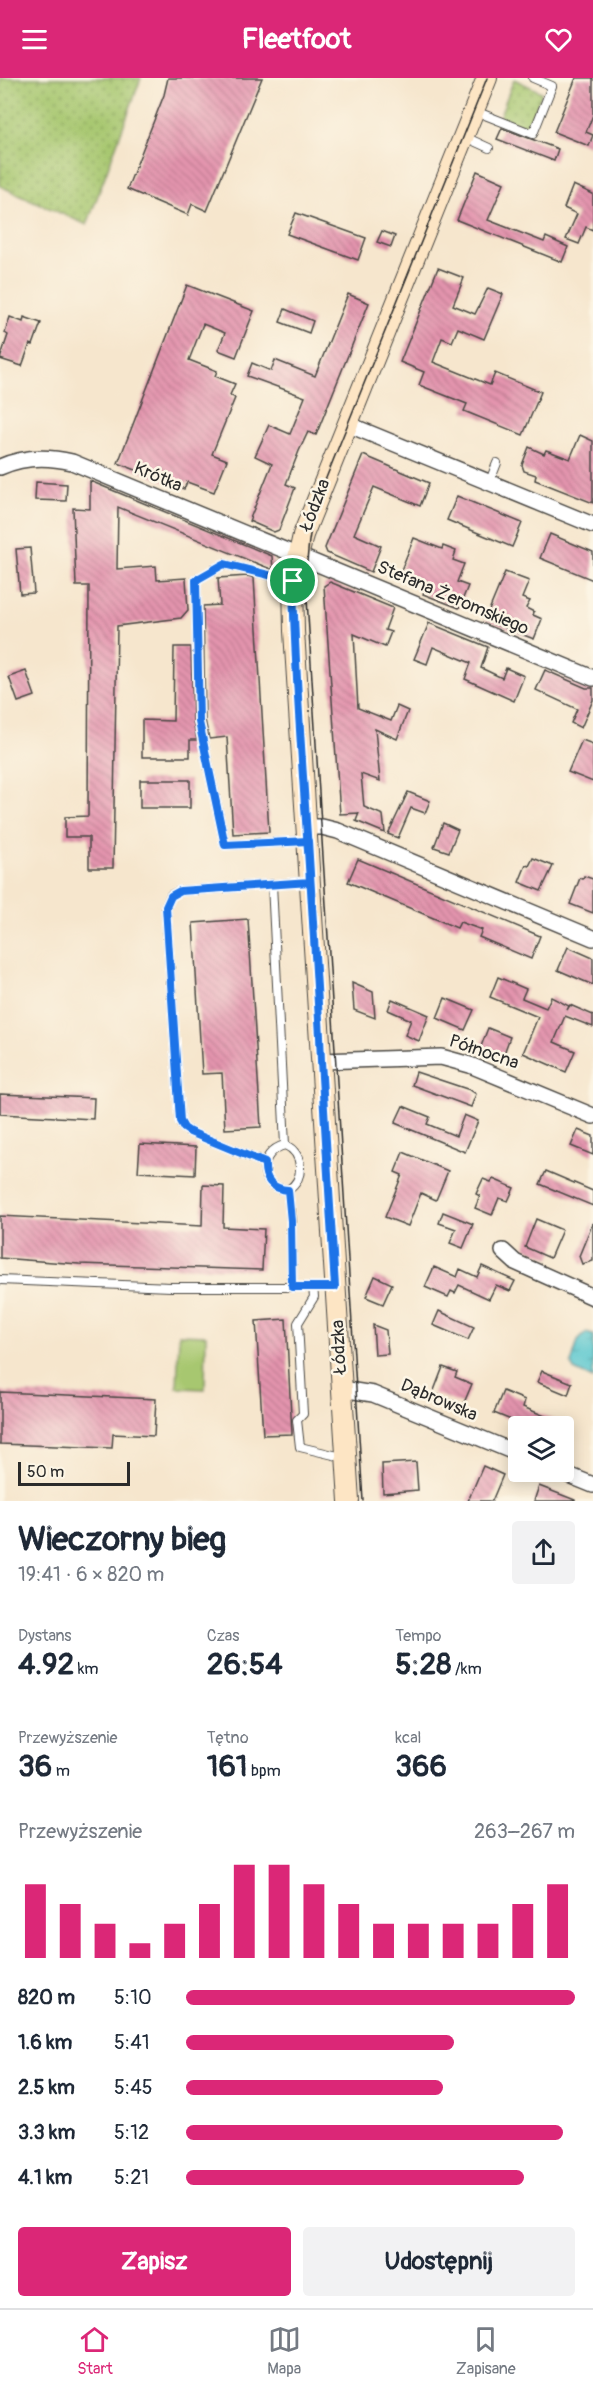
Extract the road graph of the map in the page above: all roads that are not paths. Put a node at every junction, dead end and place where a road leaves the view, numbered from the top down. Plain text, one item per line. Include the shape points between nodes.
1 (487, 78) edge
2 (533, 78) edge
3 (474, 110) junction
4 (464, 136) junction
5 (489, 148) dead end
6 (347, 424) junction
7 (497, 463) dead end
8 (0, 466) edge
9 (490, 481) junction
10 (593, 525) edge
11 (298, 556) junction
12 (293, 581) junction
13 (593, 678) edge
14 (307, 834) junction
15 (310, 882) junction
16 (272, 884) junction
17 (593, 938) edge
18 (321, 1061) junction
19 (593, 1116) edge
20 (285, 1145) junction
21 (265, 1163) junction
22 (288, 1190) junction
23 (503, 1251) dead end
24 (0, 1281) edge
25 (292, 1287) junction
26 (314, 1287) junction
27 (335, 1287) junction
28 (593, 1296) edge
29 (342, 1389) junction
30 (508, 1449) edge
31 (346, 1458) junction
32 (574, 1477) edge
33 (593, 1485) edge
34 (349, 1501) edge

1 - 3 main road, Łódzka
2 - 3 lane via 552,86 534,134
3 - 4 main road, Łódzka
4 - 5 lane
4 - 6 main road, Łódzka
6 - 9 street
6 - 11 main road, Łódzka
7 - 9 lane
8 - 11 street, Krótka via 48,457 72,462
9 - 10 street
11 - 12 main road, Łódzka
11 - 13 street, Stefana Żeromskiego
12 - 14 main road, Łódzka
12 - 14 lane via 224,564 196,580 199,722 225,845
14 - 15 main road, Łódzka
14 - 17 street via 322,827 338,831
15 - 16 lane
15 - 18 main road, Łódzka
16 - 20 lane
16 - 21 lane via 180,891 171,896 166,907 180,1121 190,1132
18 - 19 street, Północna via 441,1056
18 - 27 main road, Łódzka
20 - 21 lane via 272,1151
20 - 22 lane via 297,1155 300,1168 296,1185
21 - 22 lane via 270,1183 276,1189
22 - 25 lane
23 - 28 street via 515,1262
24 - 25 lane
25 - 26 lane
26 - 27 lane
26 - 31 lane via 314,1297 298,1323 303,1414 297,1420 300,1447
27 - 29 main road, Łódzka
29 - 30 street, Dąbrowska via 374,1394
29 - 31 main road, Łódzka
31 - 34 main road, Łódzka
32 - 33 street

